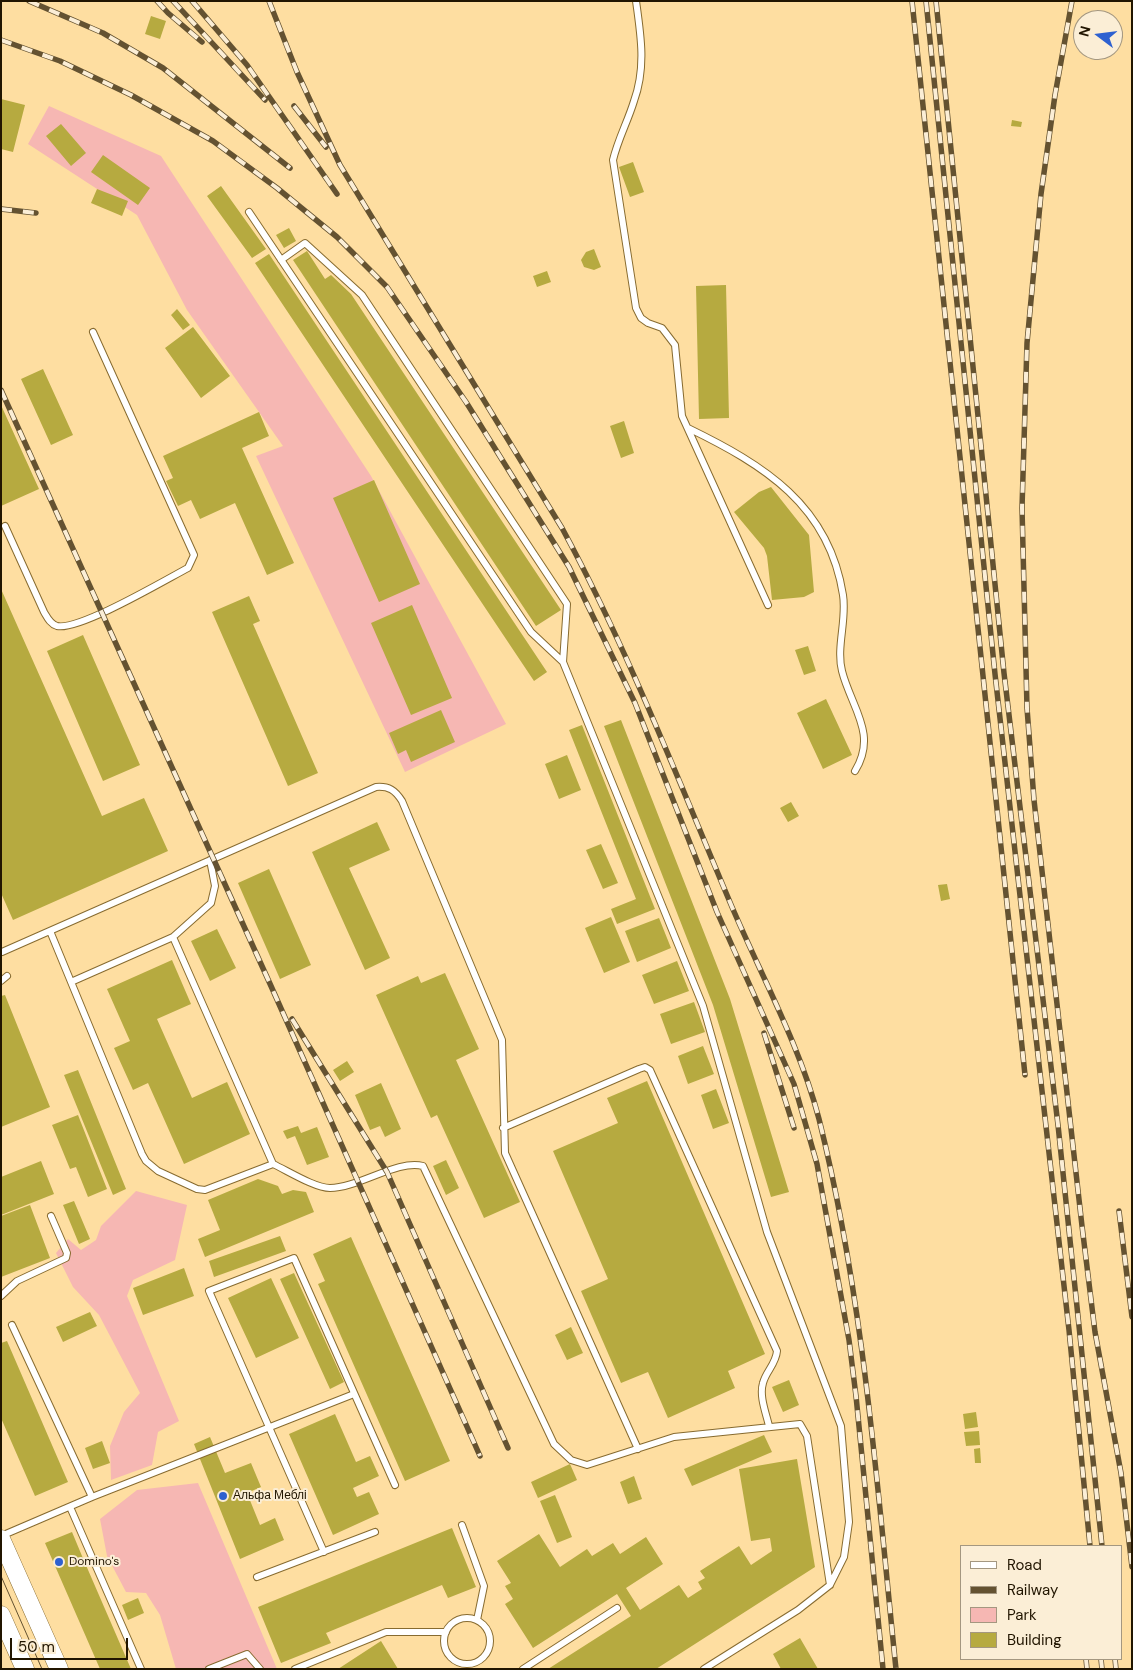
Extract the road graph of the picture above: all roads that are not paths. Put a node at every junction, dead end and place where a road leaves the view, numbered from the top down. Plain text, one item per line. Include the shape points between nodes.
1 (636, 1) edge
2 (249, 212) dead end
3 (281, 260) junction
4 (93, 332) dead end
5 (687, 428) junction
6 (4, 526) dead end
7 (768, 605) dead end
8 (564, 662) junction
9 (856, 772) dead end
10 (210, 860) junction
11 (50, 931) junction
12 (173, 937) junction
13 (2, 952) edge
14 (7, 976) dead end
15 (1, 981) edge
16 (71, 982) junction
17 (503, 1128) junction
18 (273, 1164) junction
19 (51, 1216) dead end
20 (1, 1296) edge
21 (12, 1325) dead end
22 (354, 1394) junction
23 (769, 1426) junction
24 (638, 1449) junction
25 (394, 1485) dead end
26 (92, 1497) junction
27 (70, 1507) junction
28 (462, 1525) dead end
29 (375, 1532) dead end
30 (1, 1537) edge
31 (324, 1552) junction
32 (256, 1577) dead end
33 (830, 1585) junction
34 (616, 1608) dead end
35 (1, 1615) edge
36 (476, 1620) junction
37 (446, 1632) junction
38 (460, 1665) edge
39 (25, 1669) edge
40 (59, 1669) edge
41 (141, 1669) edge
42 (209, 1669) edge
43 (260, 1669) edge
44 (295, 1669) edge
45 (523, 1669) edge
46 (704, 1669) edge

1 - 5 lane via 642,67 634,102 617,144 614,176 636,308 641,318 662,328 675,345 682,416
2 - 3 lane
3 - 8 lane via 531,632
3 - 8 lane via 305,244 362,295 567,604
4 - 6 lane via 194,555 188,568 102,613 58,626 50,622 44,612
5 - 7 lane
5 - 9 lane via 735,451 768,474 819,525 843,597 841,669 856,706 865,748
8 - 33 lane via 704,1006 767,1232 841,1426 849,1522 844,1557
10 - 11 lane
10 - 12 lane via 215,886 211,903
10 - 17 lane via 376,787 387,787 397,792 502,1040
11 - 13 lane
11 - 16 lane
12 - 16 lane
12 - 18 lane
14 - 15 lane
16 - 18 lane via 142,1154 151,1166 190,1187 205,1190
17 - 23 lane via 639,1069 645,1067 650,1070 777,1351 762,1389
17 - 24 lane via 505,1152
18 - 24 lane via 328,1188 346,1186 411,1165 423,1166 554,1444 571,1460 587,1465
19 - 20 lane via 67,1253 66,1258 18,1281
21 - 26 lane
22 - 25 lane
22 - 26 lane
22 - 31 lane via 294,1258 209,1291
23 - 24 lane via 674,1437
23 - 33 lane via 800,1424 805,1429
26 - 27 lane
27 - 30 lane
27 - 41 lane
28 - 36 lane via 484,1586
29 - 31 lane
30 - 40 street
31 - 32 lane
33 - 46 lane via 798,1610
34 - 45 lane
35 - 39 street
36 - 37 lane via 462,1618
36 - 38 lane via 488,1630 490,1645 482,1658
37 - 38 lane via 445,1646
37 - 44 lane via 386,1632
42 - 43 lane via 247,1654

